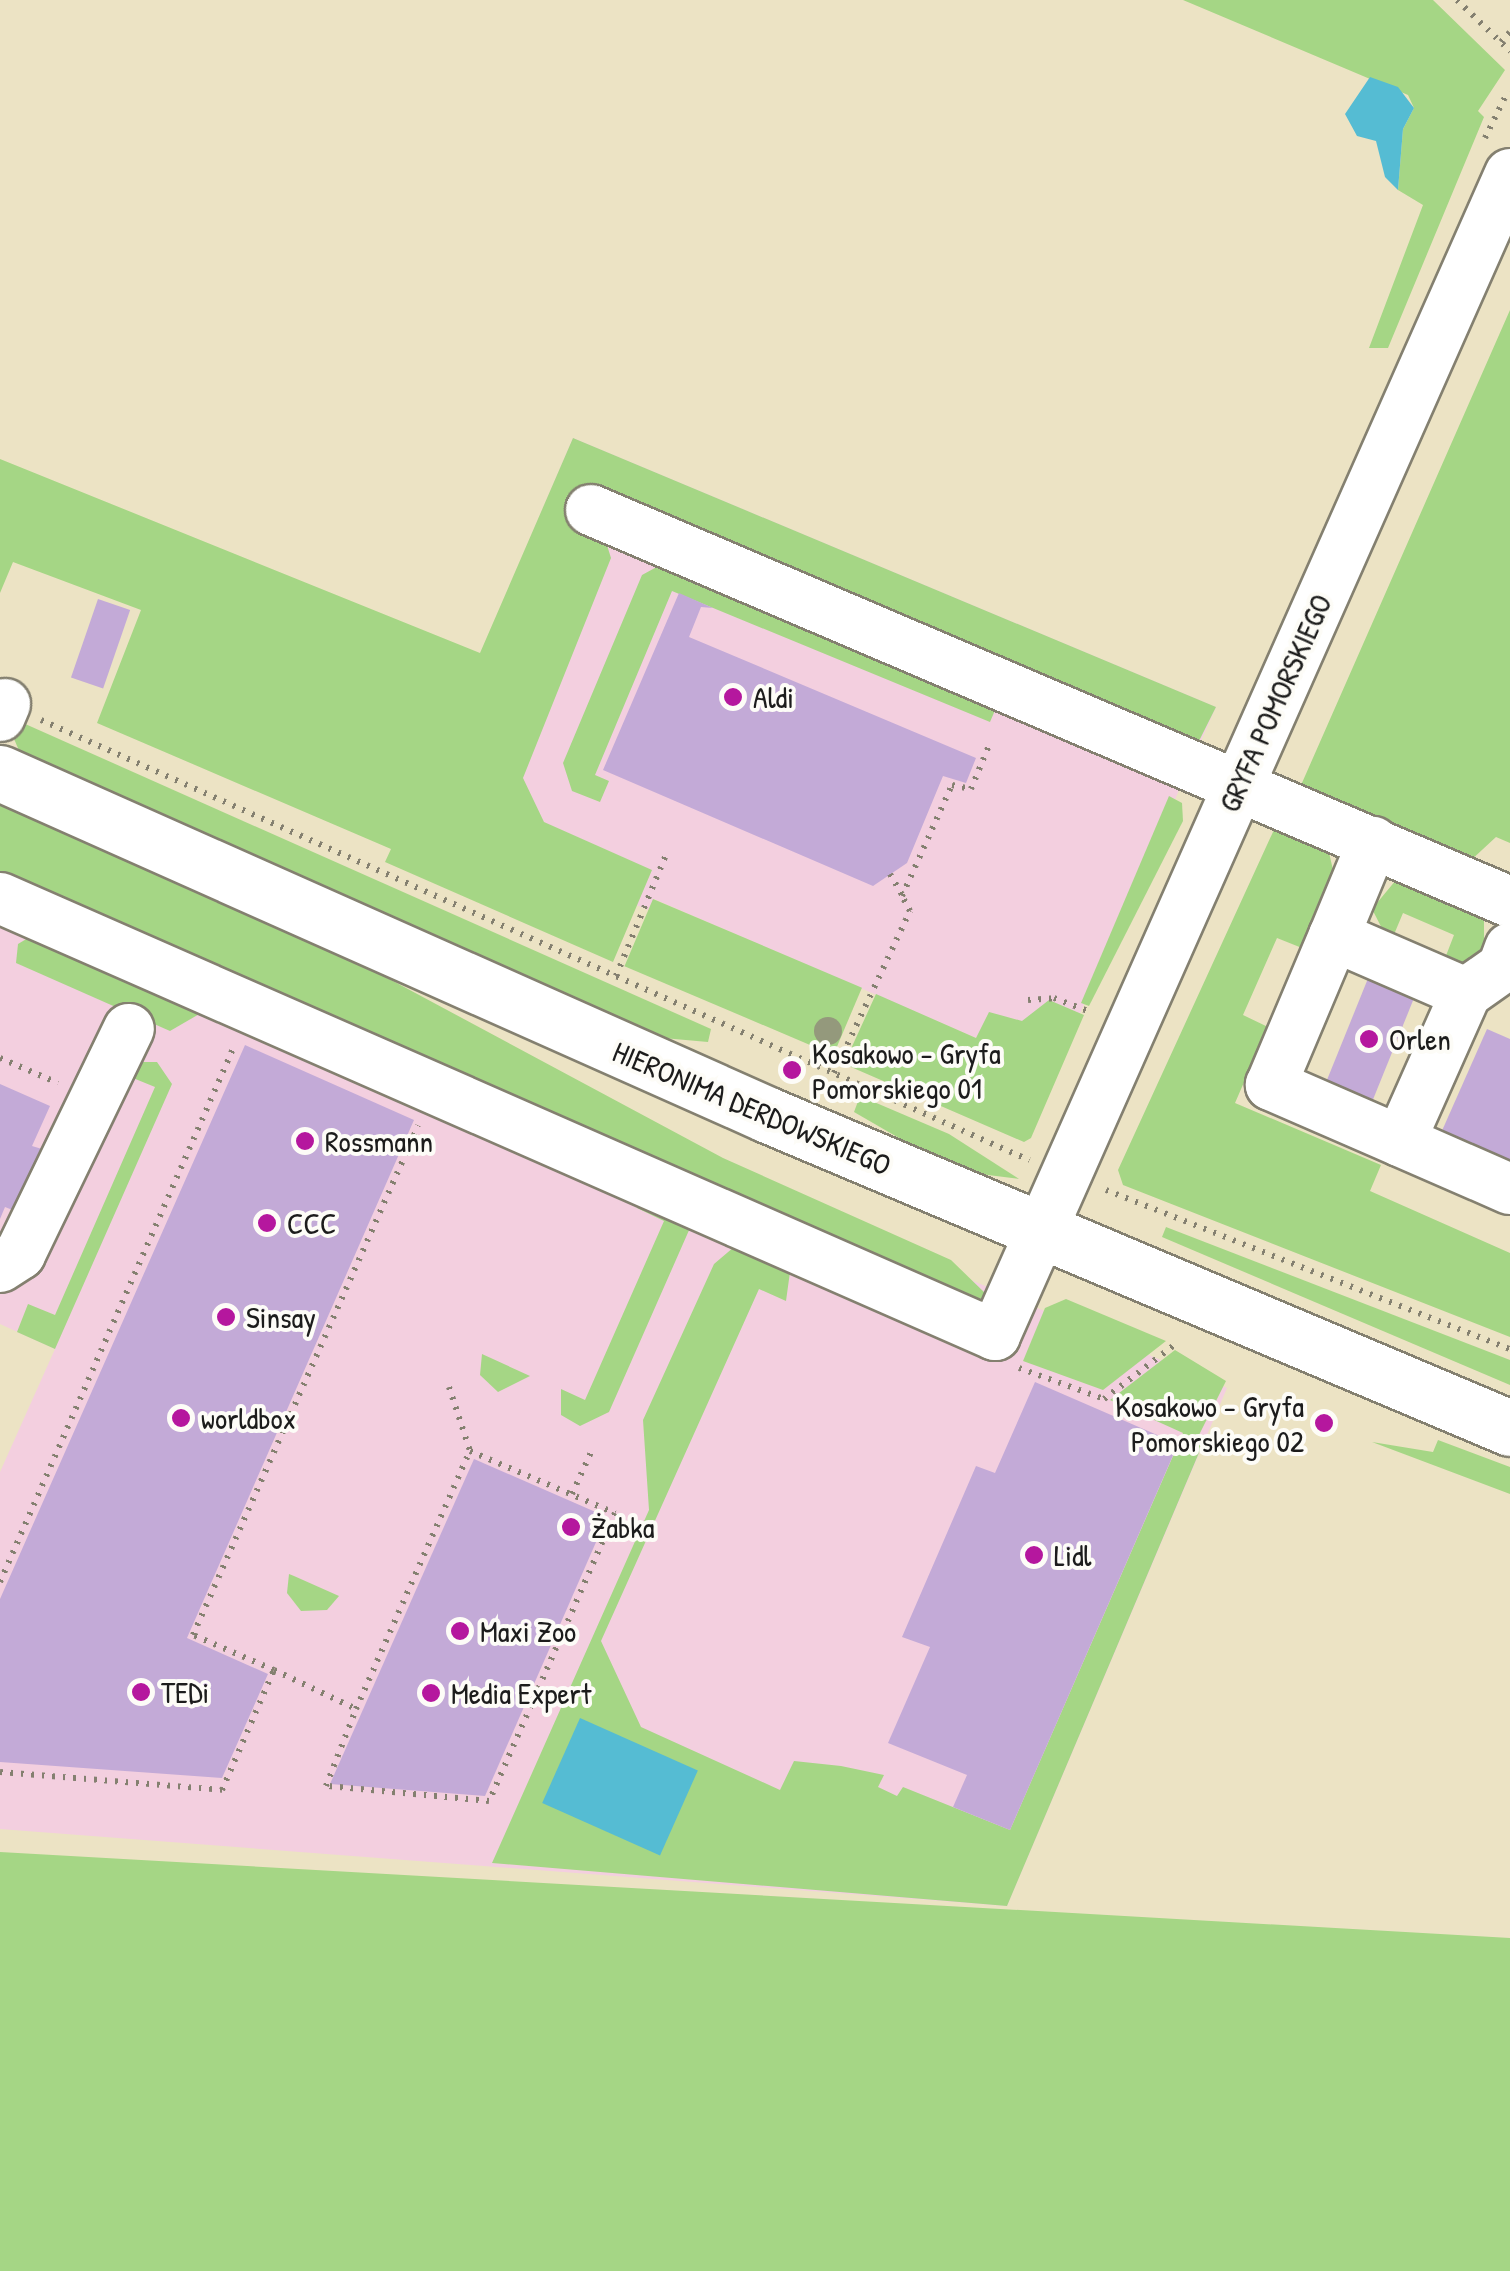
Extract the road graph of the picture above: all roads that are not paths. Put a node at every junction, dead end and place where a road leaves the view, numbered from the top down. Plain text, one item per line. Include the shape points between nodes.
1 (1510, 174) edge
2 (591, 510) dead end
3 (0, 774) edge
4 (1240, 782) junction
5 (1374, 842) junction
6 (0, 898) edge
7 (1510, 902) edge
8 (1334, 936) junction
9 (1510, 948) edge
10 (1488, 1002) edge
11 (129, 1030) dead end
12 (1400, 1141) junction
13 (1510, 1189) edge
14 (1040, 1232) junction
15 (0, 1267) edge
16 (1510, 1428) edge

1 - 4 street, GRYFA POMORSKIEGO
2 - 4 street
3 - 14 main road, HIERONIMA DERDOWSKIEGO
4 - 5 street
4 - 14 street, GRYFA POMORSKIEGO via 1043,1159
5 - 7 street
5 - 8 street
6 - 14 street, GRYFA POMORSKIEGO via 995,1335
8 - 10 street
8 - 12 street via 1272,1085
9 - 10 street
10 - 12 street
11 - 15 street via 20,1254
12 - 13 street
14 - 16 main road, HIERONIMA DERDOWSKIEGO

